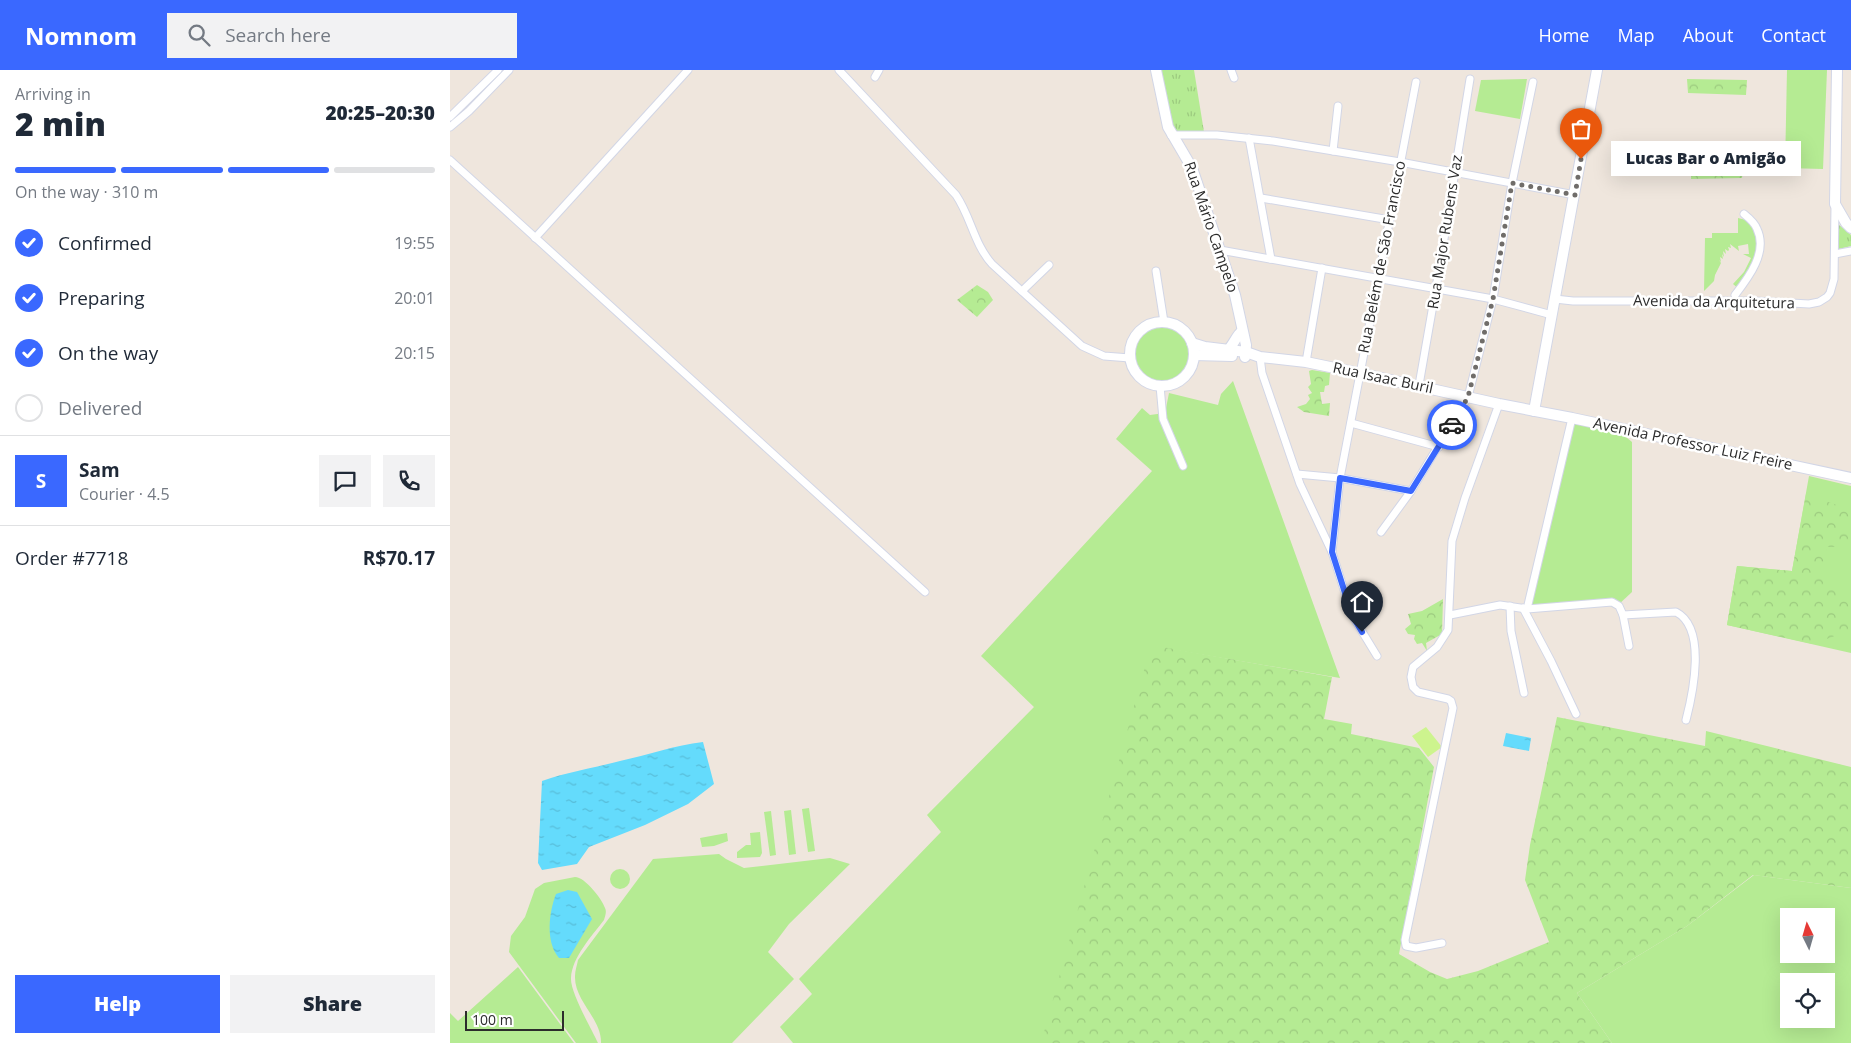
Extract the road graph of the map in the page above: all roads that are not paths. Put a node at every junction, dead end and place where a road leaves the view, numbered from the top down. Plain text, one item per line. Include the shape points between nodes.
1 (498, 70) edge
2 (509, 70) edge
3 (688, 70) edge
4 (839, 70) edge
5 (878, 70) edge
6 (1156, 70) edge
7 (1232, 70) edge
8 (1597, 70) edge
9 (1837, 70) edge
10 (875, 77) dead end
11 (1234, 78) dead end
12 (1470, 79) dead end
13 (1416, 82) dead end
14 (1534, 82) dead end
15 (1338, 106) dead end
16 (450, 117) edge
17 (450, 127) edge
18 (1172, 135) junction
19 (1249, 138) junction
20 (1333, 151) junction
21 (450, 160) edge
22 (1400, 162) junction
23 (1454, 173) junction
24 (1512, 183) junction
25 (1575, 195) junction
26 (1261, 198) junction
27 (1836, 204) junction
28 (1744, 214) dead end
29 (1390, 220) junction
30 (1851, 228) edge
31 (535, 238) junction
32 (1220, 250) junction
33 (1851, 250) edge
34 (1835, 254) junction
35 (1272, 258) junction
36 (1049, 265) dead end
37 (1322, 268) junction
38 (1156, 271) dead end
39 (1379, 278) junction
40 (1436, 288) junction
41 (1022, 291) junction
42 (1735, 295) dead end
43 (1493, 299) junction
44 (1555, 299) junction
45 (1552, 314) junction
46 (1164, 322) junction
47 (1242, 331) junction
48 (1192, 343) junction
49 (1228, 350) junction
50 (1246, 355) junction
51 (1194, 356) junction
52 (1260, 357) junction
53 (1130, 358) junction
54 (1306, 362) junction
55 (1359, 372) junction
56 (1419, 385) junction
57 (1160, 386) junction
58 (1468, 397) junction
59 (1499, 404) junction
60 (1534, 411) junction
61 (1572, 418) junction
62 (1351, 423) junction
63 (1438, 447) junction
64 (1183, 466) dead end
65 (1297, 474) junction
66 (1340, 478) junction
67 (1851, 478) edge
68 (1411, 491) junction
69 (1381, 532) dead end
70 (1332, 552) junction
71 (925, 592) dead end
72 (1510, 606) junction
73 (1525, 609) junction
74 (1450, 615) junction
75 (1623, 615) junction
76 (1629, 646) dead end
77 (1377, 656) dead end
78 (1524, 693) dead end
79 (1576, 714) dead end
80 (1686, 720) dead end
81 (1442, 943) dead end

1 - 16 street
2 - 17 street
3 - 31 street
4 - 41 street via 956,195 981,250
5 - 10 street
6 - 18 main road, Rua Mário Campelo via 1165,118
7 - 11 street
8 - 25 main road
9 - 27 main road, Avenida da Arquitetura
12 - 23 street, Rua Major Rubens Vaz
13 - 22 street, Rua Belém de São Francisco
14 - 24 street
15 - 20 street
18 - 19 street
18 - 32 main road, Rua Mário Campelo via 1188,160
19 - 20 street
19 - 26 street
20 - 22 street
21 - 31 street
22 - 23 street
22 - 29 street, Rua Belém de São Francisco
23 - 24 street
23 - 40 street, Rua Major Rubens Vaz
24 - 25 street
24 - 43 street
25 - 44 main road
26 - 29 street
26 - 35 street
27 - 30 main road
27 - 34 street, Avenida da Arquitetura
28 - 42 street via 1758,230 1759,250 1756,264
29 - 39 street, Rua Belém de São Francisco
31 - 71 street
32 - 35 street
32 - 47 main road, Rua Mário Campelo via 1238,304
33 - 34 street
34 - 44 street, Avenida da Arquitetura via 1833,288 1827,297 1814,303
35 - 37 street
36 - 41 street
37 - 39 street
37 - 54 street
38 - 46 street
39 - 40 street
39 - 55 street, Rua Belém de São Francisco
40 - 43 street
40 - 56 street, Rua Major Rubens Vaz
41 - 53 street via 1082,346 1104,356
43 - 45 street
43 - 58 street
44 - 45 main road
45 - 60 main road
46 - 48 main road via 1181,328
46 - 53 main road via 1151,323 1136,334 1130,345
47 - 49 main road
47 - 50 main road, Rua Mário Campelo
48 - 49 main road, Rua Isaac Buril
48 - 51 main road
49 - 50 main road, Rua Isaac Buril
50 - 51 main road, Rua Isaac Buril
50 - 52 main road, Rua Isaac Buril
51 - 57 main road via 1183,378
52 - 54 main road, Rua Isaac Buril
52 - 65 street via 1262,373
53 - 57 main road via 1137,375
54 - 55 main road, Rua Isaac Buril
55 - 56 main road, Rua Isaac Buril
55 - 62 street, Rua Belém de São Francisco
56 - 58 main road, Rua Isaac Buril
57 - 64 street via 1163,419
58 - 59 main road, Rua Isaac Buril
58 - 63 street
59 - 60 main road, Rua Isaac Buril
59 - 74 street via 1452,541
60 - 61 main road, Avenida Professor Luiz Freire
61 - 67 main road, Avenida Professor Luiz Freire
61 - 73 street
62 - 63 street
62 - 66 street, Rua Belém de São Francisco
63 - 68 street
65 - 66 street
65 - 70 street, Rua Belém de São Francisco
66 - 68 street
66 - 70 street, Rua Belém de São Francisco
68 - 69 street
70 - 77 street, Rua Belém de São Francisco via 1352,615
72 - 73 street
72 - 74 street via 1488,606
72 - 78 street via 1511,631
73 - 75 street via 1612,602 1619,606
73 - 79 street
74 - 81 street via 1446,636 1416,664 1411,677 1418,692 1448,699 1453,708 1405,940 1406,946 1412,948
75 - 76 street
75 - 80 street via 1668,611 1680,614 1685,621 1694,644 1695,663

